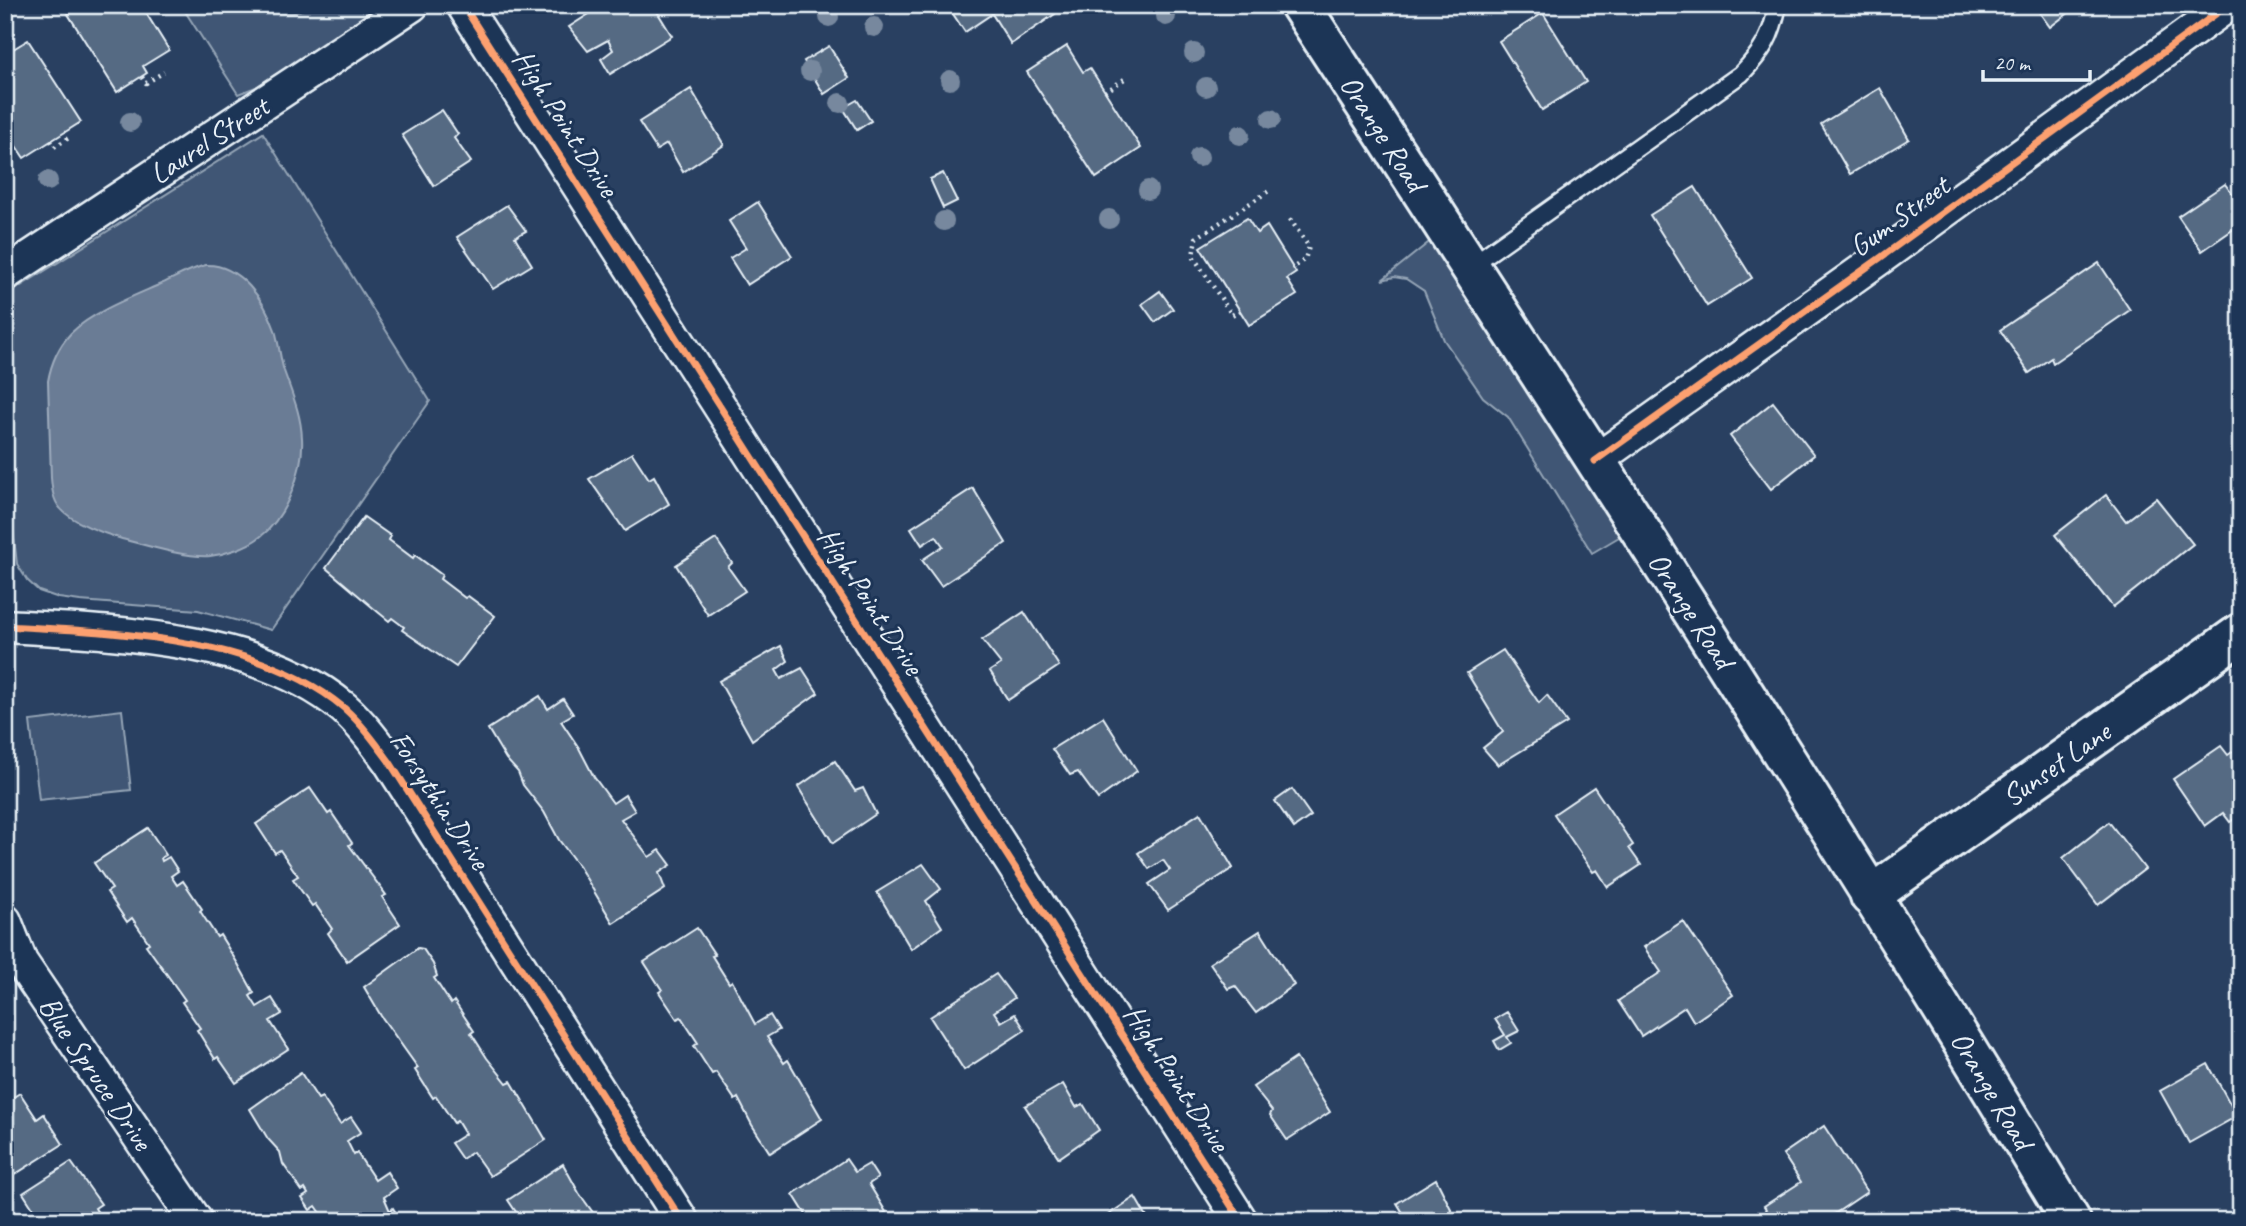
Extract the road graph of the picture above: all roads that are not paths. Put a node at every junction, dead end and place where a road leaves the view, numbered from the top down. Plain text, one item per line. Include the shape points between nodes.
1 (412, 5) edge
2 (463, 5) edge
3 (1300, 5) edge
4 (1778, 5) edge
5 (2228, 5) edge
6 (1469, 267) junction
7 (5, 274) edge
8 (1595, 461) junction
9 (5, 626) edge
10 (2241, 633) edge
11 (1870, 895) junction
12 (5, 921) edge
13 (13, 965) edge
14 (196, 1221) edge
15 (682, 1221) edge
16 (1241, 1221) edge
17 (2071, 1221) edge

1 - 7 street, Laurel Street
2 - 16 street, High Point Drive
3 - 6 main road, Orange Road
4 - 6 lane via 1774,27 1761,53 1741,74
5 - 8 street, Gum Street
6 - 8 main road, Orange Road
8 - 11 main road, Orange Road
9 - 15 street, Forsythia Drive via 131,635 215,649 288,673 344,709 389,761
10 - 11 main road, Sunset Lane
11 - 17 main road, Orange Road
12 - 13 street, Blue Spruce Drive
13 - 14 street, Blue Spruce Drive

